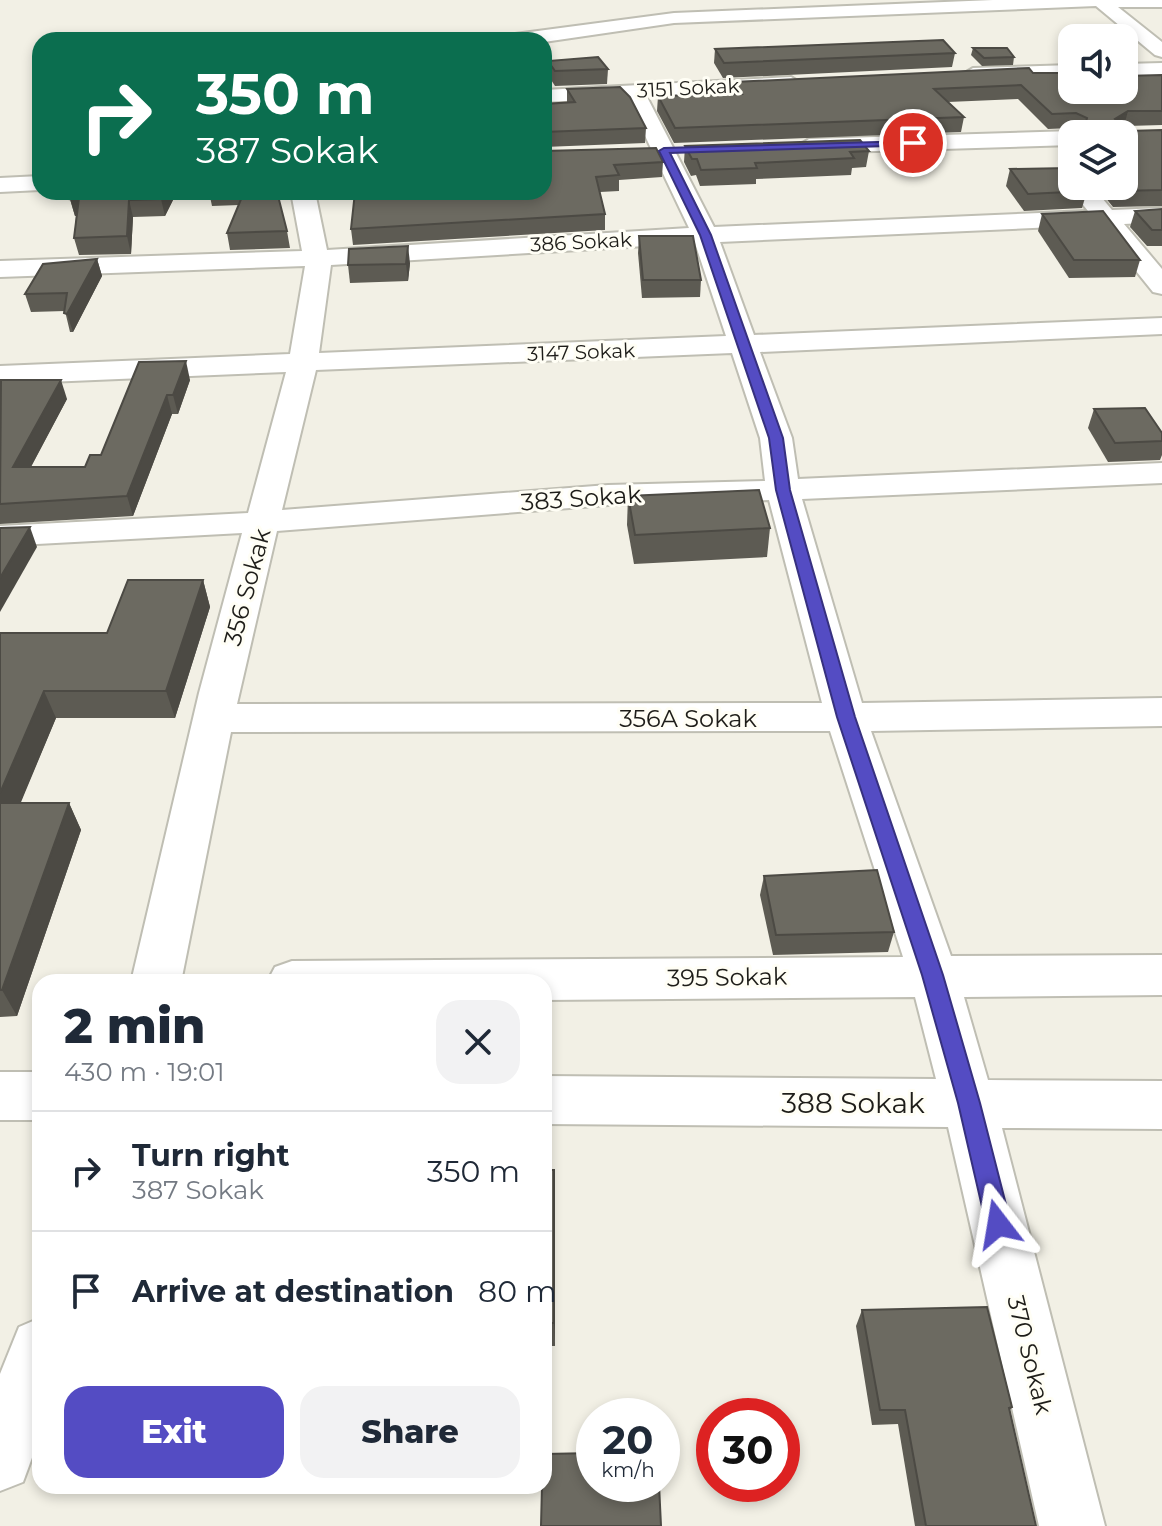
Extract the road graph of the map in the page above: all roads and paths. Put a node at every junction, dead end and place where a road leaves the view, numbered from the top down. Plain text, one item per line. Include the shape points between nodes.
1 (1100, 1) edge
2 (1162, 2) edge
3 (910, 8) junction
4 (931, 30) dead end
5 (552, 35) edge
6 (1162, 51) edge
7 (1162, 69) edge
8 (965, 70) edge
9 (1138, 70) edge
10 (1058, 71) edge
11 (819, 81) edge
12 (634, 91) junction
13 (552, 96) edge
14 (1058, 139) edge
15 (1038, 140) junction
16 (789, 147) edge
17 (1058, 161) edge
18 (32, 183) edge
19 (0, 185) edge
20 (304, 200) edge
21 (1093, 200) edge
22 (1162, 215) edge
23 (1109, 218) junction
24 (705, 235) junction
25 (315, 258) junction
26 (0, 269) edge
27 (1162, 286) edge
28 (1162, 326) edge
29 (743, 345) junction
30 (303, 363) junction
31 (0, 375) edge
32 (1162, 473) edge
33 (783, 490) junction
34 (265, 522) junction
35 (0, 536) edge
36 (1162, 712) edge
37 (846, 717) junction
38 (214, 718) junction
39 (158, 974) edge
40 (933, 975) junction
41 (1162, 975) edge
42 (552, 979) edge
43 (0, 1096) edge
44 (32, 1096) edge
45 (552, 1100) edge
46 (969, 1103) junction
47 (1162, 1105) edge
48 (32, 1370) edge
49 (0, 1459) edge
50 (1072, 1526) edge

1 - 2 street
1 - 3 street
1 - 6 street
3 - 4 street
3 - 5 street via 674,18
7 - 9 street
8 - 10 street
11 - 12 street, 3151 Sokak
12 - 13 street, 3151 Sokak
12 - 24 street, 370 Sokak
14 - 15 street
15 - 16 street
15 - 17 street
18 - 19 street
20 - 25 street, 356 Sokak
21 - 23 street
22 - 23 street, 386 Sokak
23 - 24 street, 386 Sokak
23 - 27 street
24 - 25 street, 386 Sokak
24 - 29 street, 370 Sokak
25 - 26 street, 386 Sokak
25 - 30 street, 356 Sokak
28 - 29 street, 3147 Sokak
29 - 30 street, 3147 Sokak
29 - 33 street, 370 Sokak via 776,438
30 - 31 street, 3147 Sokak
30 - 34 street, 356 Sokak
32 - 33 street, 383 Sokak
33 - 34 street, 383 Sokak via 608,495
33 - 37 street, 370 Sokak
34 - 35 street, 383 Sokak
34 - 38 street, 356 Sokak
36 - 37 street, 356A Sokak
37 - 38 street, 356A Sokak
37 - 40 street, 370 Sokak
38 - 39 street, 356 Sokak
40 - 41 street, 395 Sokak
40 - 42 street, 395 Sokak
40 - 46 street, 370 Sokak
43 - 44 street
45 - 46 street, 388 Sokak
46 - 47 street, 388 Sokak
46 - 50 street, 370 Sokak
48 - 49 street

